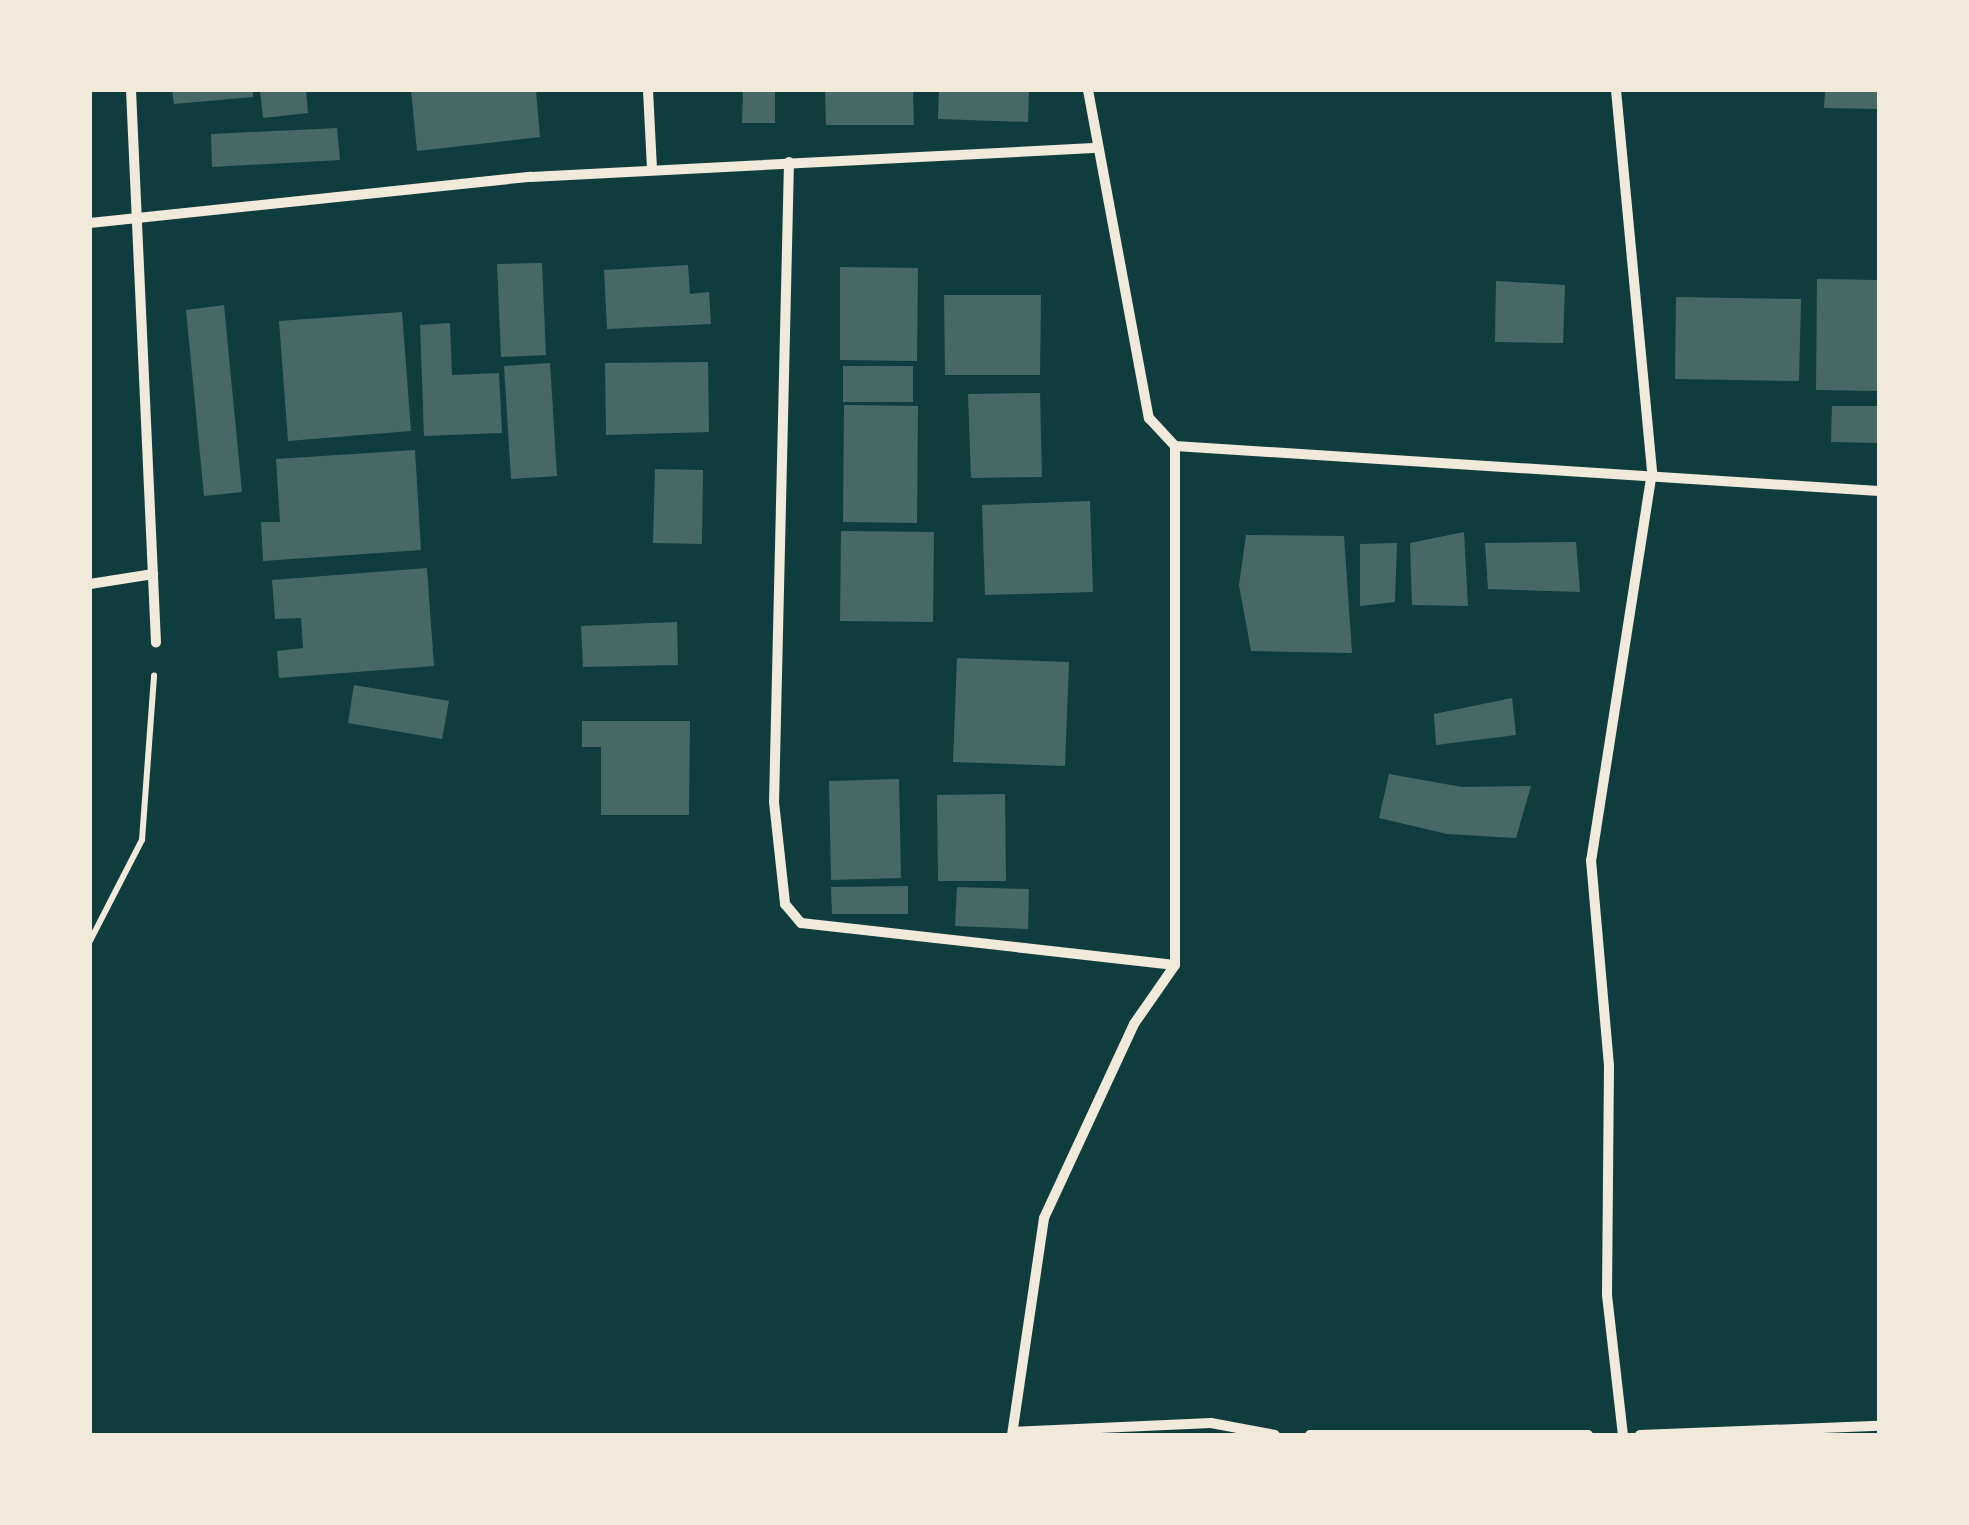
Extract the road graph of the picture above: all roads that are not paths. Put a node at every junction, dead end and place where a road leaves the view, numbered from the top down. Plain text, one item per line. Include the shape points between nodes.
1 (131, 90) edge
2 (648, 90) edge
3 (1088, 90) edge
4 (1616, 90) edge
5 (1093, 148) junction
6 (789, 162) junction
7 (652, 170) junction
8 (140, 217) junction
9 (90, 223) edge
10 (1175, 446) junction
11 (1652, 472) junction
12 (1879, 491) edge
13 (154, 574) junction
14 (90, 584) edge
15 (156, 642) road end
16 (1175, 965) junction
17 (1879, 1426) edge
18 (1013, 1434) edge
19 (1276, 1435) edge
20 (1310, 1435) edge
21 (1588, 1435) edge
22 (1624, 1435) edge
23 (1640, 1435) edge

1 - 8 street
2 - 7 street
3 - 5 street
4 - 11 street
5 - 6 street
5 - 10 street via 1149,418
6 - 7 street
6 - 16 street via 774,802 785,904 801,923
7 - 8 street
8 - 9 street
8 - 13 street
10 - 11 street via 1221,456
10 - 16 street
11 - 12 street
11 - 22 street via 1591,860 1609,1065 1607,1295
13 - 14 street
13 - 15 street
16 - 18 street via 1134,1024 1044,1218
17 - 23 street
18 - 19 street via 1211,1424
20 - 21 street

